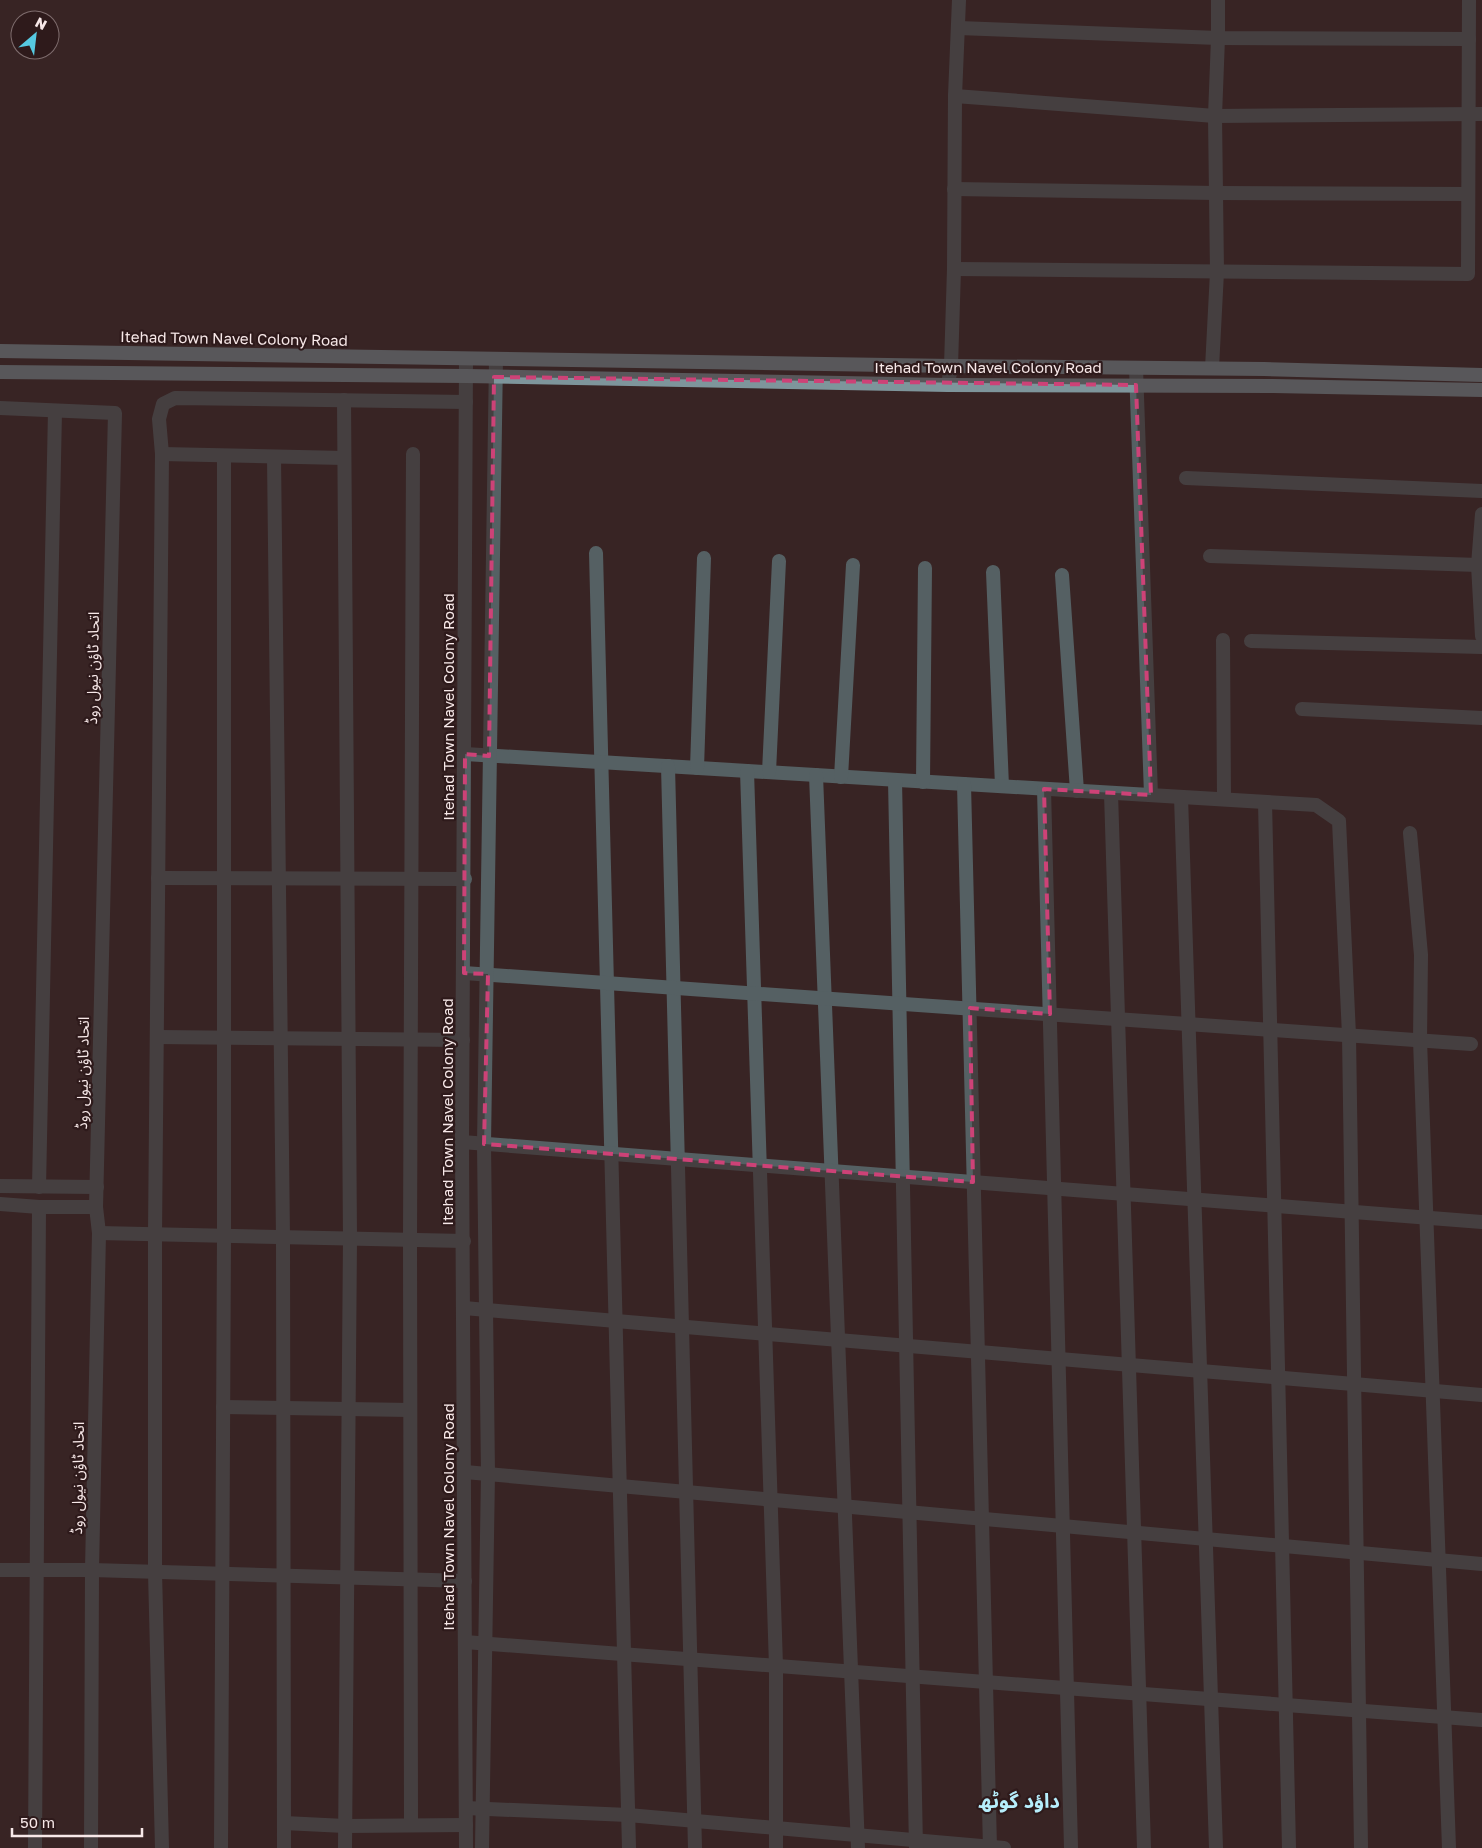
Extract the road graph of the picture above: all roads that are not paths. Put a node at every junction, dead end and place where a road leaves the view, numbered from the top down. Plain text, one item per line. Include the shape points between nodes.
1 (960, 0) edge
2 (1218, 0) edge
3 (1469, 0) edge
4 (959, 28) junction
5 (1218, 38) junction
6 (1469, 39) junction
7 (955, 96) junction
8 (1475, 114) edge
9 (1214, 116) junction
10 (954, 188) junction
11 (1216, 193) junction
12 (1468, 194) junction
13 (954, 269) junction
14 (1217, 272) junction
15 (0, 351) edge
16 (466, 359) junction
17 (496, 359) junction
18 (951, 366) junction
19 (1136, 368) junction
20 (1212, 368) junction
21 (0, 372) edge
22 (466, 376) junction
23 (1482, 376) edge
24 (494, 377) junction
25 (948, 385) junction
26 (1136, 385) junction
27 (1482, 390) edge
28 (344, 400) junction
29 (466, 402) junction
30 (0, 408) edge
31 (55, 411) junction
32 (162, 454) junction
33 (413, 454) dead end
34 (224, 456) junction
35 (274, 457) junction
36 (344, 458) junction
37 (1186, 478) dead end
38 (1482, 491) edge
39 (1482, 514) edge
40 (596, 553) dead end
41 (1210, 556) dead end
42 (704, 558) dead end
43 (779, 561) dead end
44 (853, 565) dead end
45 (1478, 565) junction
46 (925, 568) dead end
47 (993, 572) dead end
48 (1062, 575) dead end
49 (1482, 636) edge
50 (1223, 640) dead end
51 (1251, 641) dead end
52 (1482, 647) edge
53 (1302, 709) dead end
54 (1482, 718) edge
55 (465, 754) junction
56 (489, 756) junction
57 (602, 762) junction
58 (668, 766) junction
59 (697, 768) junction
60 (747, 771) junction
61 (769, 772) junction
62 (816, 775) junction
63 (841, 776) junction
64 (895, 780) junction
65 (922, 782) junction
66 (964, 784) junction
67 (1002, 786) junction
68 (1044, 789) junction
69 (1077, 791) junction
70 (1111, 793) junction
71 (1151, 795) junction
72 (1182, 797) junction
73 (1224, 799) junction
74 (1265, 802) junction
75 (1410, 833) dead end
76 (158, 878) junction
77 (224, 878) junction
78 (279, 878) junction
79 (347, 878) junction
80 (412, 879) junction
81 (464, 879) junction
82 (464, 973) junction
83 (488, 974) junction
84 (607, 983) junction
85 (674, 987) junction
86 (754, 993) junction
87 (825, 998) junction
88 (899, 1003) junction
89 (970, 1008) junction
90 (1050, 1014) junction
91 (1118, 1018) junction
92 (1189, 1024) junction
93 (1270, 1030) junction
94 (1349, 1035) junction
95 (156, 1037) junction
96 (224, 1038) junction
97 (281, 1038) junction
98 (348, 1039) junction
99 (411, 1040) junction
100 (463, 1040) junction
101 (1420, 1040) junction
102 (1471, 1044) dead end
103 (462, 1142) junction
104 (484, 1144) junction
105 (612, 1154) junction
106 (678, 1159) junction
107 (760, 1166) junction
108 (831, 1171) junction
109 (902, 1176) junction
110 (973, 1182) junction
111 (0, 1186) edge
112 (39, 1187) junction
113 (97, 1187) junction
114 (1054, 1188) junction
115 (1124, 1194) junction
116 (1195, 1199) junction
117 (0, 1204) edge
118 (1274, 1205) junction
119 (39, 1207) junction
120 (96, 1207) junction
121 (1352, 1212) junction
122 (1426, 1217) junction
123 (1482, 1222) edge
124 (99, 1233) junction
125 (155, 1234) junction
126 (224, 1236) junction
127 (283, 1238) junction
128 (350, 1239) junction
129 (410, 1240) junction
130 (464, 1241) junction
131 (464, 1308) junction
132 (487, 1310) junction
133 (616, 1321) junction
134 (682, 1326) junction
135 (765, 1333) junction
136 (839, 1340) junction
137 (906, 1345) junction
138 (978, 1351) junction
139 (1058, 1358) junction
140 (1129, 1364) junction
141 (1201, 1370) junction
142 (1278, 1377) junction
143 (1355, 1383) junction
144 (1433, 1390) junction
145 (1482, 1395) edge
146 (223, 1407) junction
147 (283, 1407) junction
148 (349, 1410) junction
149 (410, 1410) junction
150 (465, 1472) junction
151 (488, 1474) junction
152 (620, 1486) junction
153 (687, 1492) junction
154 (771, 1499) junction
155 (845, 1506) junction
156 (909, 1512) junction
157 (982, 1518) junction
158 (1062, 1526) junction
159 (1134, 1532) junction
160 (1206, 1539) junction
161 (1282, 1545) junction
162 (1357, 1552) junction
163 (1439, 1560) junction
164 (1482, 1564) edge
165 (0, 1570) edge
166 (37, 1570) junction
167 (92, 1570) junction
168 (155, 1572) junction
169 (222, 1574) junction
170 (284, 1576) junction
171 (348, 1578) junction
172 (410, 1580) junction
173 (465, 1581) junction
174 (465, 1642) junction
175 (484, 1643) junction
176 (624, 1654) junction
177 (691, 1659) junction
178 (776, 1666) junction
179 (852, 1671) junction
180 (913, 1676) junction
181 (986, 1682) junction
182 (1067, 1688) junction
183 (1139, 1694) junction
184 (1212, 1699) junction
185 (1286, 1705) junction
186 (1360, 1710) junction
187 (1444, 1717) junction
188 (1482, 1720) edge
189 (466, 1808) junction
190 (482, 1809) junction
191 (628, 1815) junction
192 (695, 1821) junction
193 (284, 1823) junction
194 (411, 1825) junction
195 (466, 1825) junction
196 (345, 1826) junction
197 (776, 1828) junction
198 (858, 1842) edge
199 (916, 1844) edge
200 (35, 1848) edge
201 (91, 1848) edge
202 (162, 1848) edge
203 (221, 1848) edge
204 (284, 1848) edge
205 (345, 1848) edge
206 (466, 1848) edge
207 (482, 1848) edge
208 (629, 1848) edge
209 (695, 1848) edge
210 (776, 1848) edge
211 (995, 1848) edge
212 (1071, 1848) edge
213 (1144, 1848) edge
214 (1216, 1848) edge
215 (1288, 1848) edge
216 (1361, 1848) edge
217 (1449, 1848) edge

1 - 4 street
2 - 5 street
3 - 6 street
4 - 5 street
4 - 7 street
5 - 6 street
5 - 9 street
6 - 8 street
7 - 9 street
7 - 10 street
8 - 9 street
8 - 12 street
9 - 11 street
10 - 11 street
10 - 13 street
11 - 12 street
11 - 14 street
12 - 14 street via 1468,274
13 - 14 street
13 - 18 street
14 - 20 street
15 - 16 main road, Itehad Town Navel Colony Road
16 - 17 main road, Itehad Town Navel Colony Road
16 - 22 street, Itehad Town Navel Colony Road
17 - 18 main road, Itehad Town Navel Colony Road
17 - 24 street
18 - 19 main road, Itehad Town Navel Colony Road
18 - 25 street
19 - 20 main road, Itehad Town Navel Colony Road
19 - 26 street
20 - 23 main road, Itehad Town Navel Colony Road
21 - 22 main road, Itehad Town Navel Colony Road
22 - 24 main road, Itehad Town Navel Colony Road
22 - 29 street, Itehad Town Navel Colony Road
24 - 25 main road, Itehad Town Navel Colony Road
24 - 56 street
25 - 26 main road, Itehad Town Navel Colony Road
26 - 27 main road, Itehad Town Navel Colony Road
26 - 71 street
28 - 29 street
28 - 32 street via 176,398 163,404 159,419
28 - 36 street
29 - 55 street, Itehad Town Navel Colony Road
30 - 31 street, اتحاد ٹاؤن نیول روڈ
31 - 112 street
31 - 113 street, اتحاد ٹاؤن نیول روڈ via 115,414
32 - 34 street
32 - 76 street
33 - 80 street
34 - 35 street
34 - 77 street
35 - 36 street
35 - 78 street
36 - 79 street
37 - 38 street
39 - 45 street
40 - 57 street
41 - 45 street
42 - 59 street
43 - 61 street
44 - 63 street
45 - 49 street
46 - 65 street
47 - 67 street
48 - 69 street
50 - 73 street
51 - 52 street
53 - 54 street
55 - 56 street
55 - 81 street, Itehad Town Navel Colony Road
56 - 57 street
56 - 83 street
57 - 58 street
57 - 84 street
58 - 59 street
58 - 85 street
59 - 60 street
60 - 61 street
60 - 86 street
61 - 62 street
62 - 63 street
62 - 87 street
63 - 64 street
64 - 65 street
64 - 88 street
65 - 66 street
66 - 67 street
66 - 89 street
67 - 68 street
68 - 69 street
68 - 90 street
69 - 70 street
70 - 71 street
70 - 91 street
71 - 72 street
72 - 73 street
72 - 92 street
73 - 74 street
74 - 93 street
74 - 94 street via 1316,805 1339,821
75 - 101 street via 1421,956
76 - 77 street
76 - 95 street
77 - 78 street
77 - 96 street
78 - 79 street
78 - 97 street
79 - 80 street
79 - 98 street
80 - 81 street
80 - 99 street
81 - 82 street, Itehad Town Navel Colony Road
82 - 83 street
82 - 100 street, Itehad Town Navel Colony Road
83 - 84 street
83 - 104 street
84 - 85 street
84 - 105 street
85 - 86 street
85 - 106 street
86 - 87 street
86 - 107 street
87 - 88 street
87 - 108 street
88 - 89 street
88 - 109 street
89 - 90 street
89 - 110 street
90 - 91 street
90 - 114 street
91 - 92 street
91 - 115 street
92 - 93 street
92 - 116 street
93 - 94 street
93 - 118 street
94 - 101 street
94 - 121 street
95 - 96 street
95 - 125 street
96 - 97 street
96 - 126 street
97 - 98 street
97 - 127 street
98 - 99 street
98 - 128 street
99 - 100 street
99 - 129 street
100 - 103 street, Itehad Town Navel Colony Road
101 - 102 street
101 - 122 street
103 - 104 street
103 - 130 street, Itehad Town Navel Colony Road
104 - 105 street
104 - 132 street
105 - 106 street
105 - 133 street
106 - 107 street
106 - 134 street
107 - 108 street
107 - 135 street
108 - 109 street
108 - 136 street
109 - 110 street
109 - 137 street
110 - 114 street
110 - 138 street
111 - 112 street
112 - 113 street
113 - 120 street, اتحاد ٹاؤن نیول روڈ
114 - 115 street
114 - 139 street
115 - 116 street
115 - 140 street
116 - 118 street
116 - 141 street
117 - 119 street
118 - 121 street
118 - 142 street
119 - 120 street
119 - 166 street
120 - 124 street, اتحاد ٹاؤن نیول روڈ
121 - 122 street
121 - 143 street
122 - 123 street
122 - 144 street
124 - 125 street
124 - 167 street, اتحاد ٹاؤن نیول روڈ
125 - 126 street
125 - 168 street
126 - 127 street
126 - 146 street
127 - 128 street
127 - 147 street
128 - 129 street
128 - 148 street
129 - 130 street
129 - 149 street
130 - 131 street, Itehad Town Navel Colony Road
131 - 132 street
131 - 150 street, Itehad Town Navel Colony Road
132 - 133 street
132 - 151 street
133 - 134 street
133 - 152 street
134 - 135 street
134 - 153 street
135 - 136 street
135 - 154 street
136 - 137 street
136 - 155 street
137 - 138 street
137 - 156 street
138 - 139 street
138 - 157 street
139 - 140 street
139 - 158 street
140 - 141 street
140 - 159 street
141 - 142 street
141 - 160 street
142 - 143 street
142 - 161 street
143 - 144 street
143 - 162 street
144 - 145 street
144 - 163 street
146 - 147 street
146 - 169 street
147 - 148 street
147 - 170 street
148 - 149 street
148 - 171 street
149 - 172 street
150 - 151 street
150 - 173 street, Itehad Town Navel Colony Road
151 - 152 street
151 - 175 street
152 - 153 street
152 - 176 street
153 - 154 street
153 - 177 street
154 - 155 street
154 - 178 street
155 - 156 street
155 - 179 street
156 - 157 street
156 - 180 street
157 - 158 street
157 - 181 street
158 - 159 street
158 - 182 street
159 - 160 street
159 - 183 street
160 - 161 street
160 - 184 street
161 - 162 street
161 - 185 street
162 - 163 street
162 - 186 street
163 - 164 street
163 - 187 street
165 - 166 street
166 - 167 street
166 - 200 street
167 - 168 street
167 - 201 street, اتحاد ٹاؤن نیول روڈ
168 - 169 street
168 - 202 street
169 - 170 street
169 - 203 street
170 - 171 street
170 - 193 street
171 - 172 street
171 - 196 street
172 - 173 street
172 - 194 street
173 - 174 street, Itehad Town Navel Colony Road
174 - 175 street
174 - 189 street, Itehad Town Navel Colony Road
175 - 176 street
175 - 190 street
176 - 177 street
176 - 191 street
177 - 178 street
177 - 192 street
178 - 179 street
178 - 197 street
179 - 180 street
179 - 198 street
180 - 181 street
180 - 199 street
181 - 182 street
181 - 211 street
182 - 183 street
182 - 212 street
183 - 184 street
183 - 213 street
184 - 185 street
184 - 214 street
185 - 186 street
185 - 215 street
186 - 187 street
186 - 216 street
187 - 188 street
187 - 217 street
189 - 190 street
189 - 195 street, Itehad Town Navel Colony Road
190 - 191 street
190 - 207 street
191 - 192 street
191 - 208 street
192 - 197 street
192 - 209 street
193 - 196 street
193 - 204 street
194 - 195 street
194 - 196 street
195 - 206 street, Itehad Town Navel Colony Road
196 - 205 street
197 - 198 street
197 - 210 street
198 - 199 street
199 - 211 street

